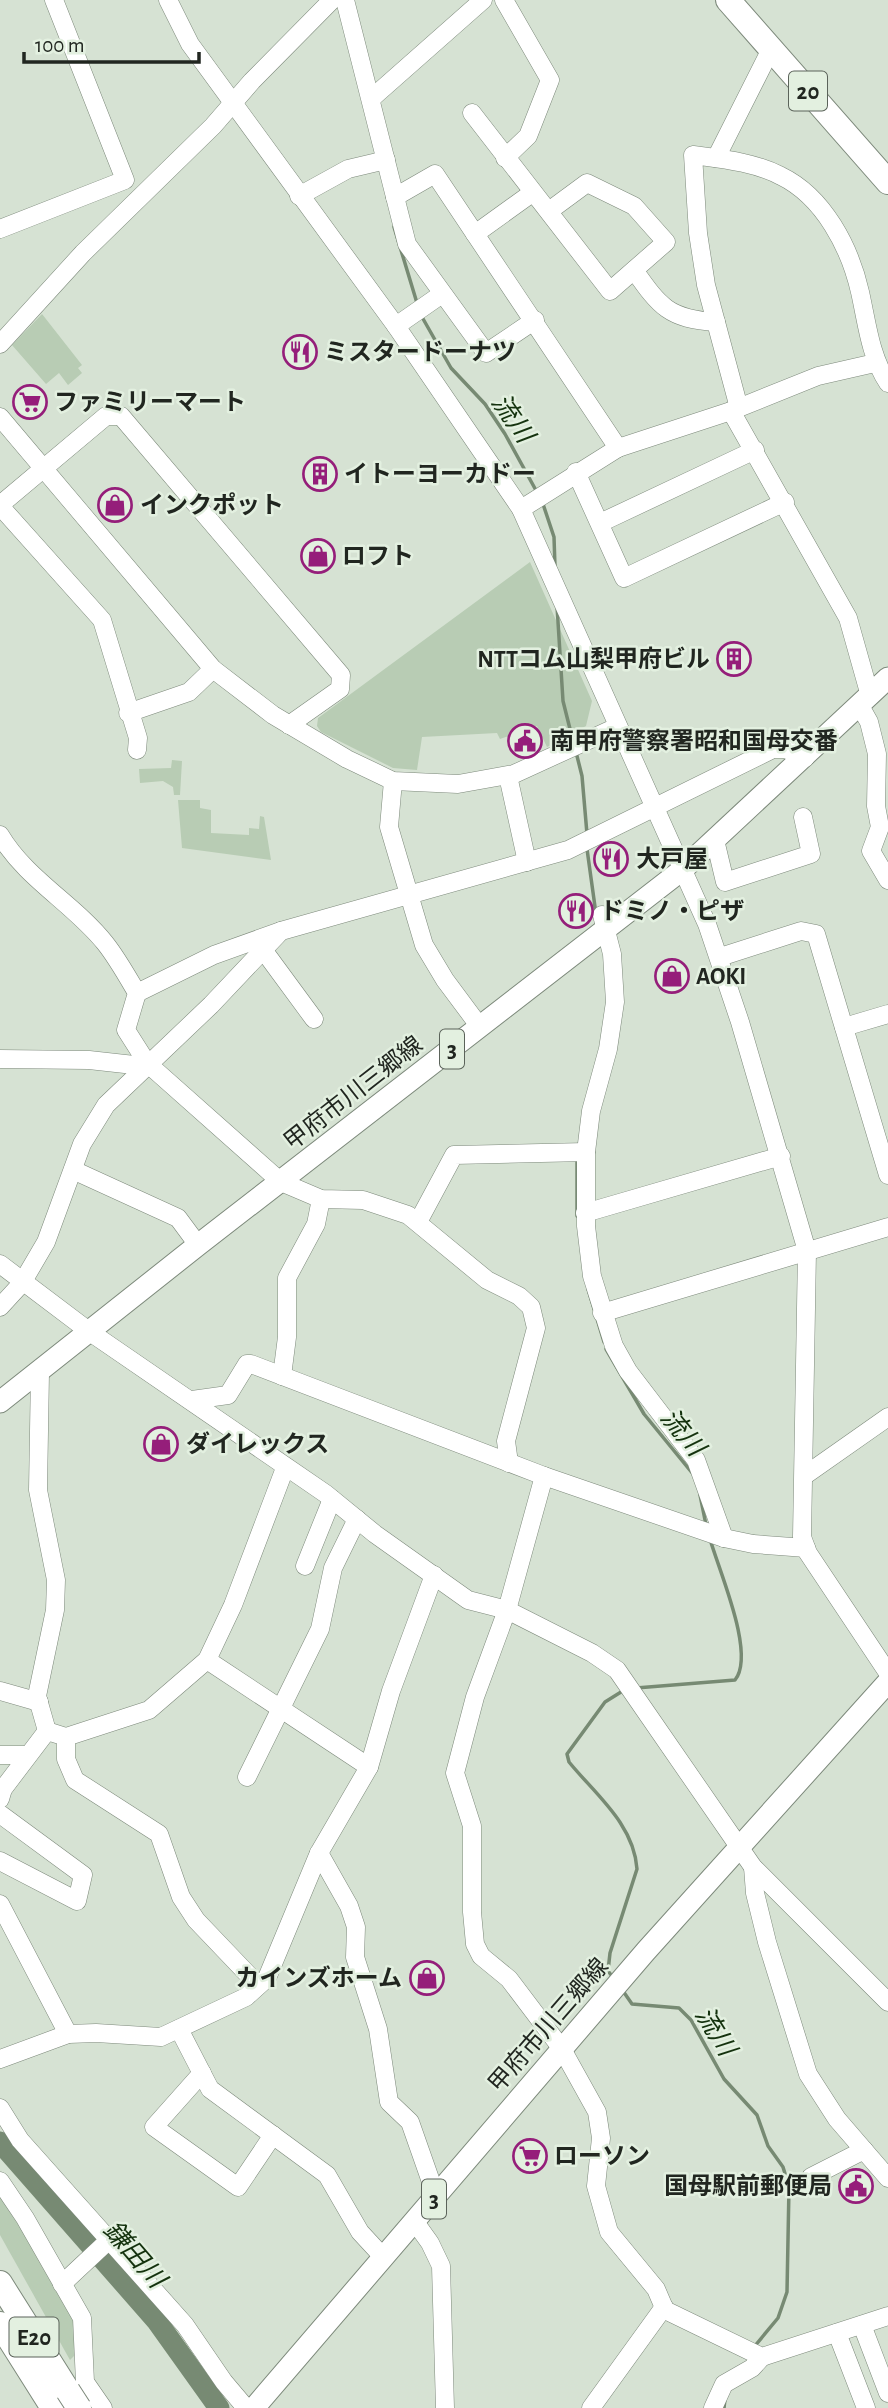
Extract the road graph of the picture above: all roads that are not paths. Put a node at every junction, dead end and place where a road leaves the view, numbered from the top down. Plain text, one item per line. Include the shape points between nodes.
1 (54, 0) edge
2 (168, 0) edge
3 (332, 0) edge
4 (345, 0) edge
5 (483, 0) edge
6 (504, 0) edge
7 (728, 0) edge
8 (750, 0) edge
9 (771, 49) junction
10 (372, 98) junction
11 (234, 104) junction
12 (472, 113) dead end
13 (505, 158) junction
14 (716, 158) junction
15 (888, 159) edge
16 (386, 160) junction
17 (888, 182) edge
18 (531, 193) junction
19 (299, 196) junction
20 (395, 197) junction
21 (549, 211) junction
22 (0, 229) edge
23 (475, 234) junction
24 (634, 270) junction
25 (442, 294) junction
26 (535, 320) junction
27 (716, 322) junction
28 (396, 326) junction
29 (0, 344) edge
30 (875, 363) junction
31 (888, 383) edge
32 (735, 409) junction
33 (0, 417) edge
34 (618, 448) junction
35 (755, 450) junction
36 (45, 468) junction
37 (576, 472) junction
38 (785, 502) junction
39 (0, 505) edge
40 (521, 509) junction
41 (600, 523) junction
42 (213, 669) junction
43 (888, 678) edge
44 (865, 701) junction
45 (128, 713) junction
46 (289, 725) junction
47 (617, 727) junction
48 (137, 750) dead end
49 (805, 758) junction
50 (508, 776) junction
51 (393, 781) junction
52 (654, 808) junction
53 (803, 817) dead end
54 (0, 835) edge
55 (715, 840) junction
56 (527, 862) junction
57 (682, 870) junction
58 (888, 880) edge
59 (409, 895) junction
60 (603, 922) junction
61 (281, 931) junction
62 (264, 950) junction
63 (720, 957) junction
64 (137, 993) junction
65 (888, 1014) edge
66 (314, 1019) dead end
67 (480, 1027) junction
68 (844, 1027) junction
69 (0, 1059) edge
70 (145, 1064) junction
71 (586, 1152) junction
72 (781, 1156) junction
73 (73, 1170) junction
74 (888, 1175) edge
75 (281, 1182) junction
76 (321, 1199) junction
77 (585, 1213) junction
78 (418, 1222) junction
79 (888, 1227) edge
80 (198, 1245) junction
81 (807, 1251) junction
82 (0, 1264) edge
83 (22, 1283) junction
84 (0, 1307) edge
85 (602, 1313) junction
86 (90, 1332) junction
87 (40, 1371) junction
88 (282, 1376) junction
89 (192, 1400) junction
90 (0, 1402) edge
91 (888, 1417) edge
92 (509, 1463) junction
93 (285, 1468) junction
94 (544, 1476) junction
95 (804, 1476) junction
96 (332, 1499) junction
97 (357, 1520) junction
98 (713, 1535) junction
99 (806, 1548) junction
100 (305, 1566) dead end
101 (434, 1576) junction
102 (507, 1610) junction
103 (208, 1660) junction
104 (888, 1673) edge
105 (888, 1682) edge
106 (0, 1691) edge
107 (39, 1702) junction
108 (281, 1707) junction
109 (47, 1731) junction
110 (66, 1737) junction
111 (0, 1755) edge
112 (28, 1755) junction
113 (369, 1767) junction
114 (247, 1777) dead end
115 (0, 1799) edge
116 (0, 1814) edge
117 (738, 1849) junction
118 (319, 1853) junction
119 (0, 1861) edge
120 (752, 1867) junction
121 (0, 1905) edge
122 (258, 1985) junction
123 (888, 2002) edge
124 (179, 2029) junction
125 (68, 2034) junction
126 (562, 2049) junction
127 (0, 2059) edge
128 (202, 2073) junction
129 (0, 2108) edge
130 (273, 2135) junction
131 (864, 2150) junction
132 (811, 2177) dead end
133 (888, 2178) edge
134 (0, 2181) edge
135 (436, 2196) junction
136 (415, 2222) junction
137 (108, 2241) junction
138 (384, 2258) junction
139 (0, 2283) edge
140 (62, 2284) junction
141 (664, 2307) junction
142 (888, 2316) edge
143 (0, 2324) edge
144 (862, 2325) junction
145 (837, 2333) junction
146 (762, 2357) junction
147 (888, 2393) edge
148 (68, 2402) edge
149 (103, 2408) edge
150 (246, 2408) edge
151 (254, 2408) edge
152 (445, 2408) edge
153 (591, 2408) edge
154 (713, 2408) edge
155 (866, 2408) edge

1 - 22 street via 125,180
2 - 11 street via 190,44
3 - 11 street
4 - 10 street
5 - 10 street
6 - 13 street via 550,80 528,136
7 - 9 highway, 20
8 - 15 highway, 20
9 - 14 street
9 - 17 highway, 20
10 - 16 street
11 - 19 street
11 - 29 street via 83,253
12 - 13 street
13 - 18 street
14 - 27 street via 693,155 698,233
14 - 30 street via 783,176 828,220 848,249
16 - 19 street via 348,169
16 - 20 street
18 - 21 street
18 - 23 street
19 - 28 street
20 - 23 street via 435,174
20 - 25 street via 407,244
21 - 24 street via 610,291
21 - 24 street via 587,183 634,206 666,242
23 - 26 street
24 - 27 street via 659,305 691,321
25 - 26 street via 486,353
25 - 28 street
26 - 34 street
27 - 32 street
28 - 40 street
30 - 31 street
30 - 32 street via 818,376
32 - 34 street
32 - 35 street
33 - 36 street
34 - 37 street
35 - 38 street
35 - 41 street
36 - 39 street
36 - 42 street
36 - 46 street via 106,416 121,416 341,675 340,689
37 - 40 street
37 - 41 street
38 - 41 street via 624,578
38 - 44 street via 848,618
39 - 45 street via 102,621
40 - 47 street
42 - 45 street via 189,692
42 - 46 street
43 - 44 main road, 甲府市川三郷線 / 3
44 - 49 main road, 甲府市川三郷線 / 3
44 - 58 street via 877,754 880,827 871,852
45 - 48 street via 138,738
46 - 51 street
47 - 50 street
47 - 52 street
49 - 52 street via 772,748
49 - 55 main road, 甲府市川三郷線 / 3
50 - 51 street via 458,784
50 - 56 street
51 - 59 street via 389,827
52 - 56 street via 568,850
52 - 57 street
53 - 55 street via 811,854 725,881
54 - 64 street via 26,867 105,943
55 - 57 main road, 甲府市川三郷線 / 3
56 - 59 street
57 - 60 main road, 甲府市川三郷線 / 3
57 - 63 street
59 - 61 street
59 - 67 street via 424,945
60 - 67 main road, 甲府市川三郷線 / 3
60 - 71 street via 613,965 615,1002
61 - 62 street
61 - 64 street via 214,955
62 - 66 street
62 - 70 street
63 - 68 street via 801,931 816,933
63 - 72 street
64 - 70 street via 126,1030
65 - 68 street
67 - 75 main road, 甲府市川三郷線 / 3
68 - 74 street
69 - 70 street
70 - 73 street via 106,1105 82,1144
70 - 75 street
71 - 77 street
71 - 78 street via 454,1155
72 - 77 street
72 - 81 street
73 - 80 street via 178,1218
73 - 83 street via 46,1242
75 - 76 street
75 - 80 main road, 甲府市川三郷線 / 3
76 - 78 street via 381,1205
76 - 88 street via 316,1224 287,1278
77 - 85 street via 592,1276
78 - 92 street via 487,1280 519,1296 535,1317 533,1341 506,1441
79 - 81 street
80 - 86 main road, 甲府市川三郷線 / 3
81 - 85 street
81 - 95 street
82 - 83 street
83 - 84 street
83 - 86 street
85 - 98 street via 628,1371 696,1460
86 - 87 main road, 甲府市川三郷線 / 3
86 - 89 street
87 - 90 main road, 甲府市川三郷線 / 3
87 - 107 street via 38,1490 56,1580
88 - 89 street via 247,1364 228,1395
88 - 92 street
89 - 93 street
91 - 95 street
92 - 94 street
93 - 96 street
93 - 103 street
94 - 98 street
94 - 102 street
95 - 99 street
96 - 97 street
96 - 100 street
97 - 101 street
97 - 108 street via 333,1568 320,1629
98 - 99 street
99 - 104 street
101 - 102 street via 468,1600
101 - 113 street
102 - 117 street via 617,1670
102 - 126 street via 475,1697 455,1773 472,1826 472,1928 481,1956 509,1979
103 - 108 street
103 - 110 street via 149,1710
105 - 117 main road, 甲府市川三郷線 / 3
106 - 107 street
107 - 109 street
108 - 113 street
108 - 114 street
109 - 110 street
109 - 112 street
110 - 122 street via 66,1759 75,1780 159,1833 181,1897 196,1920
111 - 112 street
112 - 115 street
113 - 118 street
116 - 119 street via 83,1875 77,1901
117 - 120 street
117 - 126 main road, 甲府市川三郷線 / 3
118 - 122 street via 287,1936 267,1978
118 - 135 street via 356,1927 355,1957 378,2029 389,2102 410,2122
120 - 123 street
120 - 131 street via 766,1942 808,2074
121 - 125 street
122 - 124 street via 246,1997
124 - 125 street via 161,2037
124 - 128 street
125 - 127 street
126 - 135 main road, 甲府市川三郷線 / 3
126 - 141 street via 597,2112 601,2138 596,2186 609,2232 656,2289
128 - 130 street via 210,2089
128 - 130 street via 154,2127 238,2187
129 - 137 street via 20,2140
130 - 138 street via 327,2175 360,2232
131 - 132 street
131 - 133 street
134 - 140 street
135 - 136 main road, 甲府市川三郷線 / 3
136 - 138 main road, 甲府市川三郷線 / 3
136 - 152 street via 441,2266
137 - 140 street
137 - 150 street via 185,2325
138 - 151 main road, 甲府市川三郷線 / 3
139 - 148 highway, E20
140 - 148 street via 82,2318 85,2382
141 - 146 street
141 - 153 street
142 - 144 street
143 - 148 highway, E20
144 - 145 street
144 - 147 street
145 - 146 street
145 - 155 street
146 - 154 street via 724,2384
148 - 149 street

